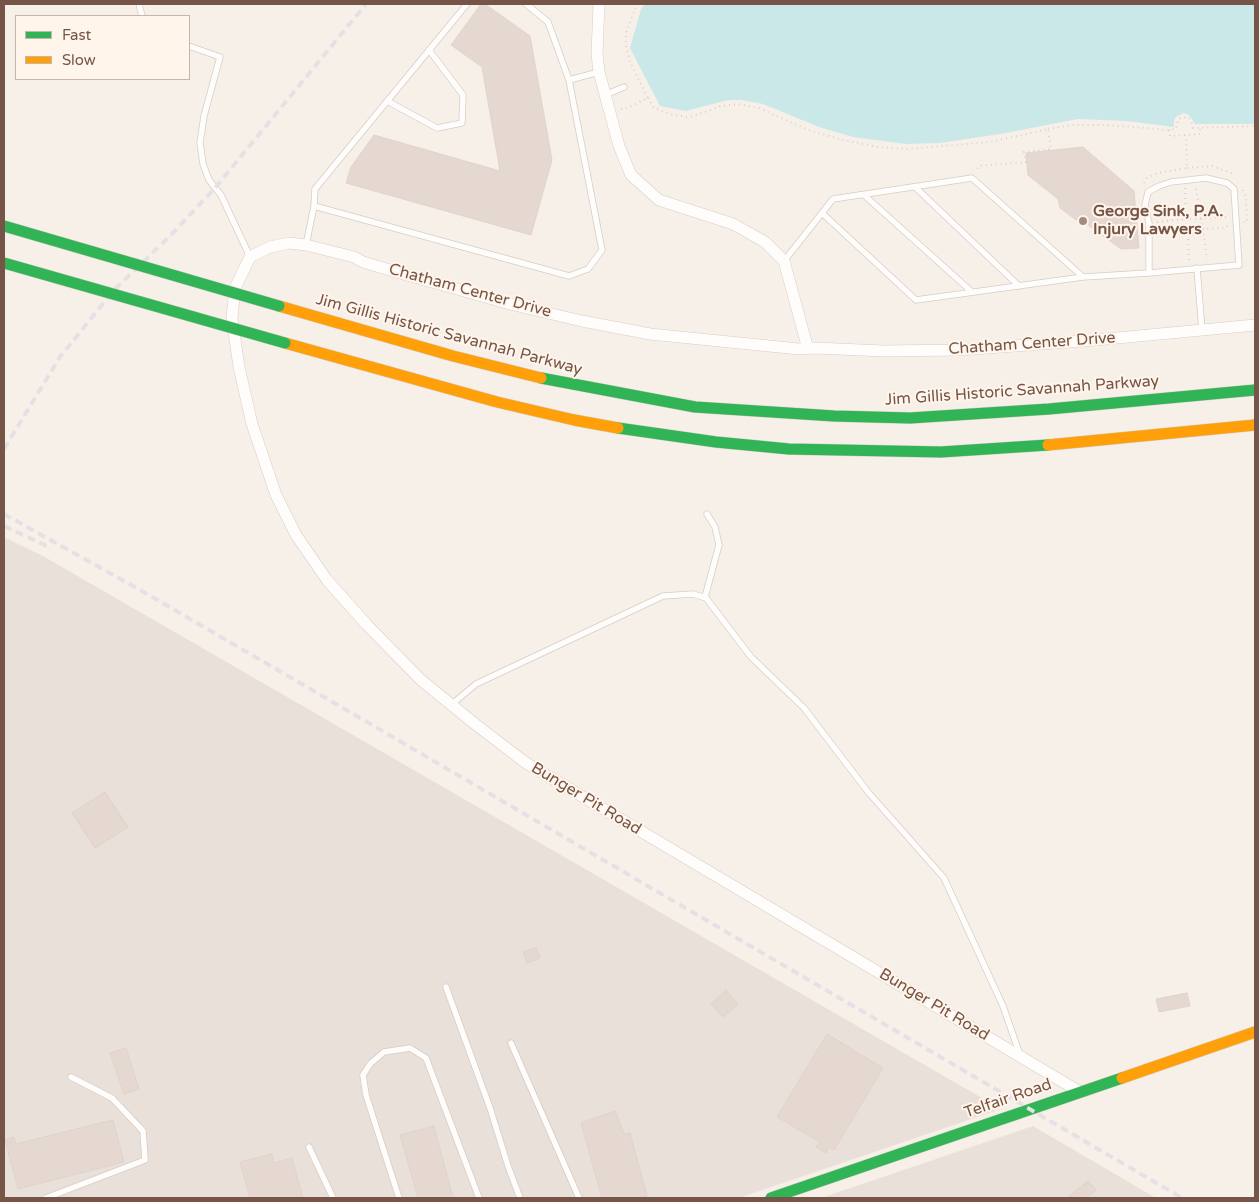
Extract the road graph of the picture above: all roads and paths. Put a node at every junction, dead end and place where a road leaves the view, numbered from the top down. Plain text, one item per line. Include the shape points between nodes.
1 (467, 4) edge
2 (526, 4) edge
3 (599, 4) edge
4 (637, 4) edge
5 (190, 46) edge
6 (429, 50) junction
7 (599, 72) junction
8 (570, 80) junction
9 (624, 87) dead end
10 (609, 93) junction
11 (648, 98) junction
12 (387, 101) junction
13 (1255, 126) edge
14 (1048, 128) junction
15 (1200, 128) junction
16 (1169, 130) junction
17 (1186, 135) junction
18 (1194, 167) junction
19 (1187, 168) junction
20 (1182, 169) junction
21 (1235, 177) dead end
22 (972, 178) junction
23 (1194, 179) junction
24 (1184, 181) junction
25 (1143, 184) dead end
26 (915, 187) junction
27 (1243, 189) dead end
28 (864, 195) junction
29 (314, 206) junction
30 (822, 213) junction
31 (1247, 216) junction
32 (1200, 217) junction
33 (1186, 219) junction
34 (1236, 219) junction
35 (1149, 222) junction
36 (4, 226) edge
37 (1203, 229) junction
38 (1185, 230) junction
39 (1149, 234) junction
40 (1188, 234) junction
41 (306, 244) junction
42 (250, 257) junction
43 (784, 261) junction
44 (4, 263) edge
45 (1208, 267) junction
46 (1197, 268) junction
47 (1190, 269) junction
48 (1150, 273) junction
49 (1082, 277) junction
50 (1019, 286) junction
51 (972, 292) junction
52 (1255, 325) edge
53 (1202, 330) junction
54 (808, 349) junction
55 (1255, 390) edge
56 (1255, 425) edge
57 (707, 514) dead end
58 (705, 598) junction
59 (452, 705) junction
60 (446, 987) dead end
61 (1255, 1032) edge
62 (511, 1043) dead end
63 (1021, 1057) junction
64 (71, 1077) dead end
65 (1080, 1092) junction
66 (308, 1147) dead end
67 (46, 1198) edge
68 (333, 1198) edge
69 (399, 1198) edge
70 (479, 1198) edge
71 (520, 1198) edge
72 (579, 1198) edge
73 (771, 1198) edge

1 - 6 lane
2 - 8 lane via 548,22
3 - 7 street
4 - 11 path via 626,33 626,46 630,62
5 - 42 lane via 220,57 204,116 200,143 203,164
6 - 12 lane
6 - 12 lane via 463,96 462,123 437,128
7 - 8 lane
7 - 10 street
8 - 29 lane via 602,250 588,269 569,276
9 - 10 lane
10 - 11 path via 622,109
10 - 43 street via 618,146 631,175 659,200 733,224 765,242
11 - 14 path via 654,108 686,117 721,106 738,104 759,108 808,130 878,147 907,149 990,142
12 - 29 lane via 315,189
13 - 15 path
14 - 16 path via 1072,125
14 - 22 path via 1051,149 1024,152 1026,162 979,166
15 - 16 path via 1193,128 1189,118 1182,117 1176,128
15 - 17 path via 1200,134
16 - 17 path via 1170,136
17 - 19 path
18 - 19 path
18 - 21 path via 1212,166
18 - 23 path
19 - 20 path
20 - 24 path
20 - 25 path via 1158,173
22 - 26 lane
22 - 49 lane
23 - 24 lane
23 - 32 path
23 - 34 lane via 1227,183 1234,189
24 - 33 path
24 - 35 lane via 1159,186 1148,192 1145,205
26 - 28 lane
26 - 50 lane
27 - 31 path
28 - 30 lane via 834,199
28 - 51 lane
29 - 41 lane
30 - 43 lane
30 - 51 lane via 916,300
31 - 34 path
31 - 34 path via 1247,222
32 - 33 path
32 - 34 path
32 - 37 path
33 - 35 path
33 - 38 path
34 - 37 path via 1226,228
34 - 45 lane via 1239,265
35 - 39 lane
36 - 55 main road, Jim Gillis Historic Savannah Parkway, bridge via 452,356 578,386 695,407 910,418
37 - 40 path via 1197,235
37 - 45 path
38 - 39 path
38 - 40 path
39 - 48 lane
40 - 47 path
41 - 42 street, Chatham Center Drive via 270,247
41 - 54 street, Chatham Center Drive via 514,305 582,321 650,334
42 - 59 street, Bunger Pit Road via 235,288 232,318 252,424 276,495 296,535 327,580 421,680
43 - 54 street
44 - 56 main road, bridge via 497,402 638,432 789,449 940,452 1064,444
45 - 46 lane
46 - 47 lane
46 - 53 lane
47 - 48 lane
48 - 49 lane
49 - 50 lane
50 - 51 lane
52 - 53 street, Chatham Center Drive
53 - 54 street, Chatham Center Drive via 959,350
57 - 58 lane via 715,527 719,545
58 - 59 lane via 693,594 663,596 476,684
58 - 63 lane via 751,657 804,708 868,792 944,878 1003,1006
59 - 63 street, Bunger Pit Road via 526,763
60 - 71 lane
61 - 65 main road, Telfair Road
62 - 72 lane
63 - 65 street, Bunger Pit Road
64 - 67 lane via 112,1098 143,1131 145,1160
65 - 73 main road, Telfair Road
66 - 68 lane
69 - 70 lane via 366,1095 363,1075 384,1052 410,1048 426,1058

